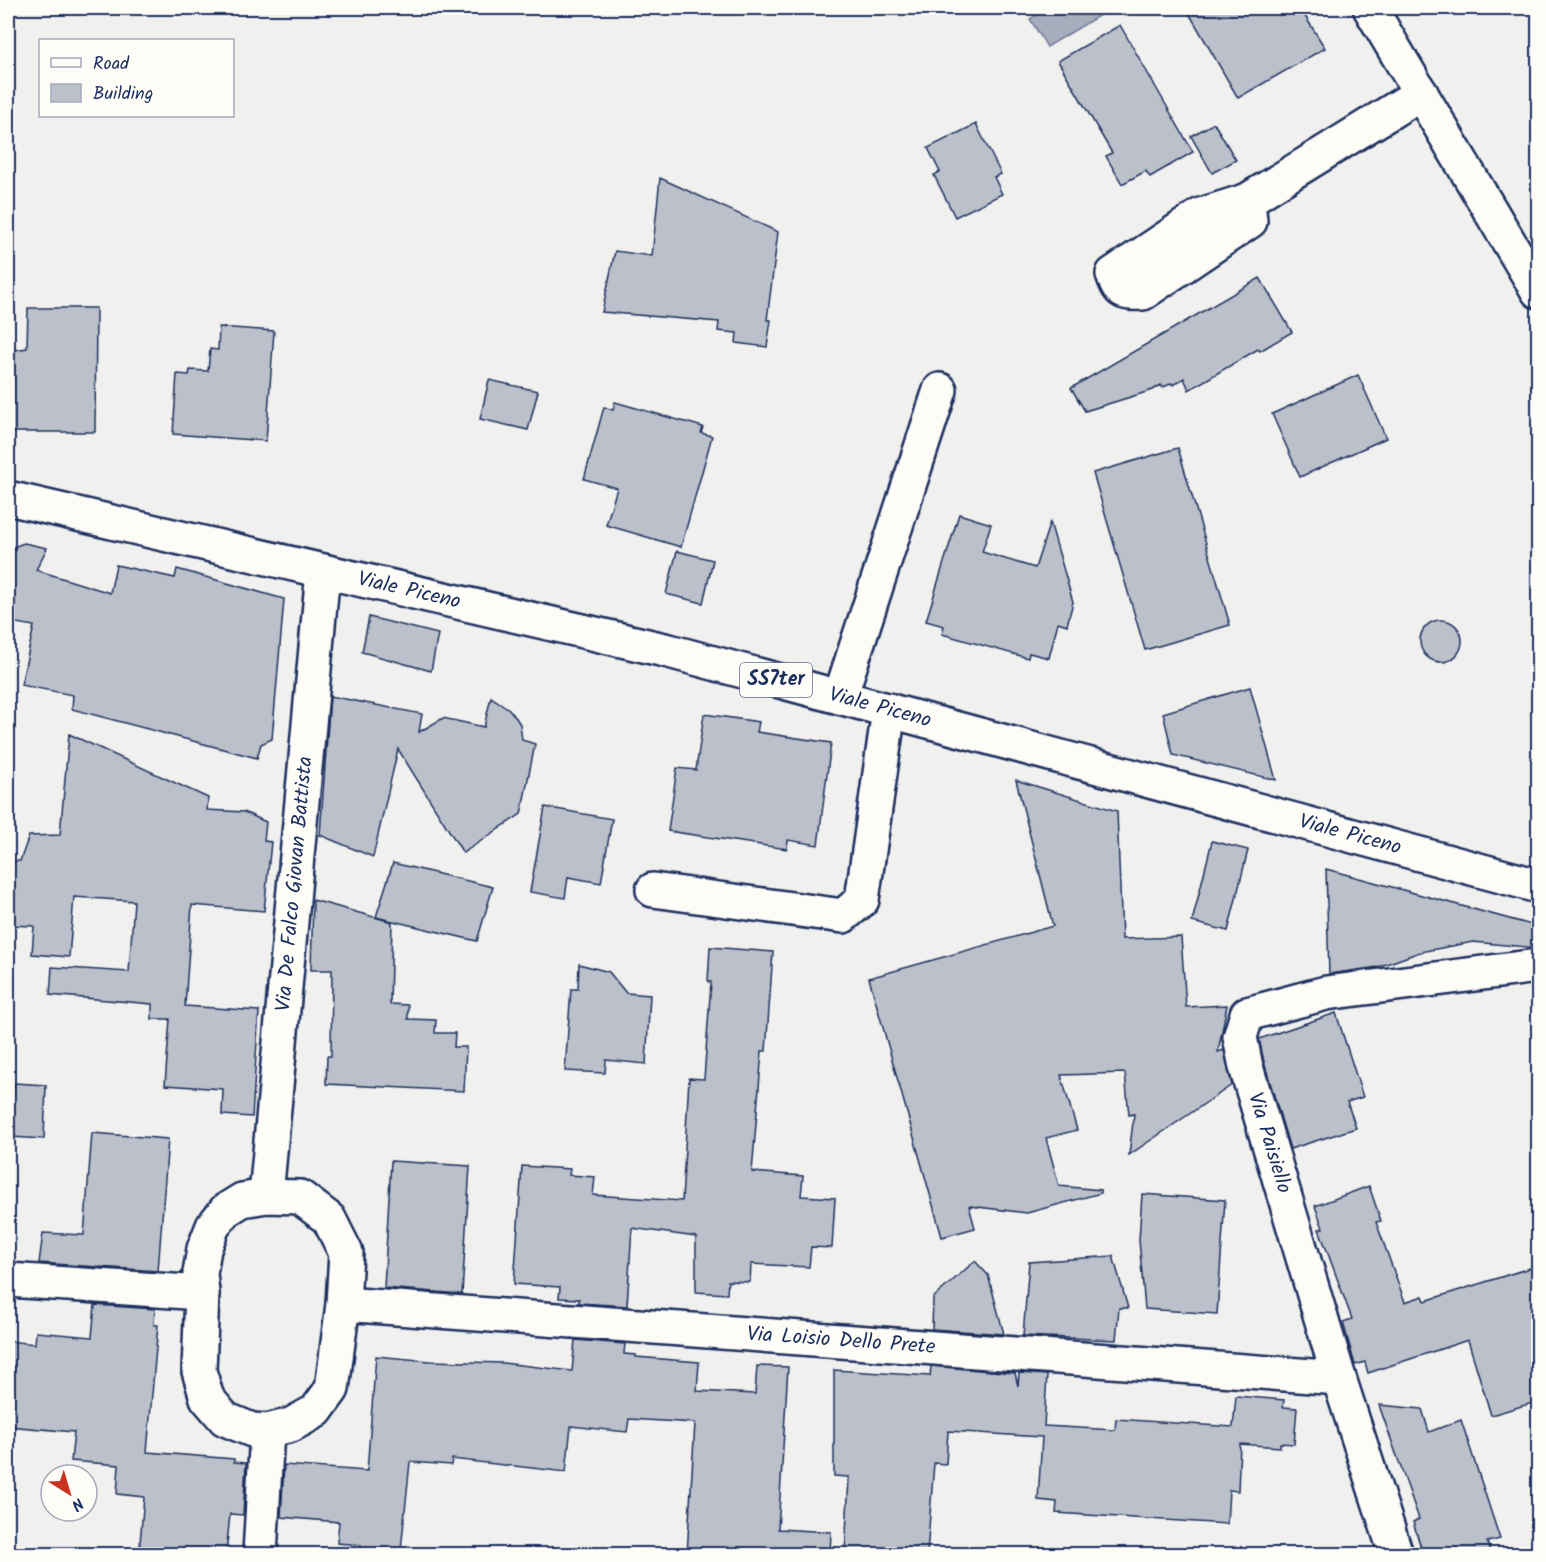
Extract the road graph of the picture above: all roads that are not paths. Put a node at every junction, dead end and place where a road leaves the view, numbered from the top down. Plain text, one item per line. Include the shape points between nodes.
1 (1370, 8) edge
2 (1421, 93) junction
3 (1248, 200) dead end
4 (1539, 291) edge
5 (940, 390) dead end
6 (8, 498) edge
7 (323, 571) junction
8 (840, 697) junction
9 (889, 710) junction
10 (1539, 886) edge
11 (653, 890) dead end
12 (1524, 969) edge
13 (266, 1196) junction
14 (8, 1280) edge
15 (202, 1293) junction
16 (343, 1304) junction
17 (1339, 1378) junction
18 (267, 1431) junction
19 (260, 1554) edge
20 (1396, 1554) edge

1 - 2 street
2 - 3 street
2 - 4 street
5 - 8 street
6 - 7 street, Viale Piceno / SS7ter
7 - 8 street, Viale Piceno / SS7ter via 669,651
7 - 13 street, Via De Falco Giovan Battista
8 - 9 street, Viale Piceno / SS7ter
9 - 10 street, Viale Piceno / SS7ter
9 - 11 street via 862,900 843,916
12 - 17 street, Via Paisiello via 1326,993 1248,1014 1240,1037 1246,1066
13 - 15 street via 242,1200 226,1210 213,1226 200,1273
13 - 16 street via 300,1197 329,1219 346,1253
14 - 15 street
15 - 18 street via 199,1371 207,1398 225,1419 252,1430
16 - 17 street, Via Loisio Dello Prete
16 - 18 street via 332,1389 316,1411 291,1425
17 - 20 street, Via Paisiello
18 - 19 street

